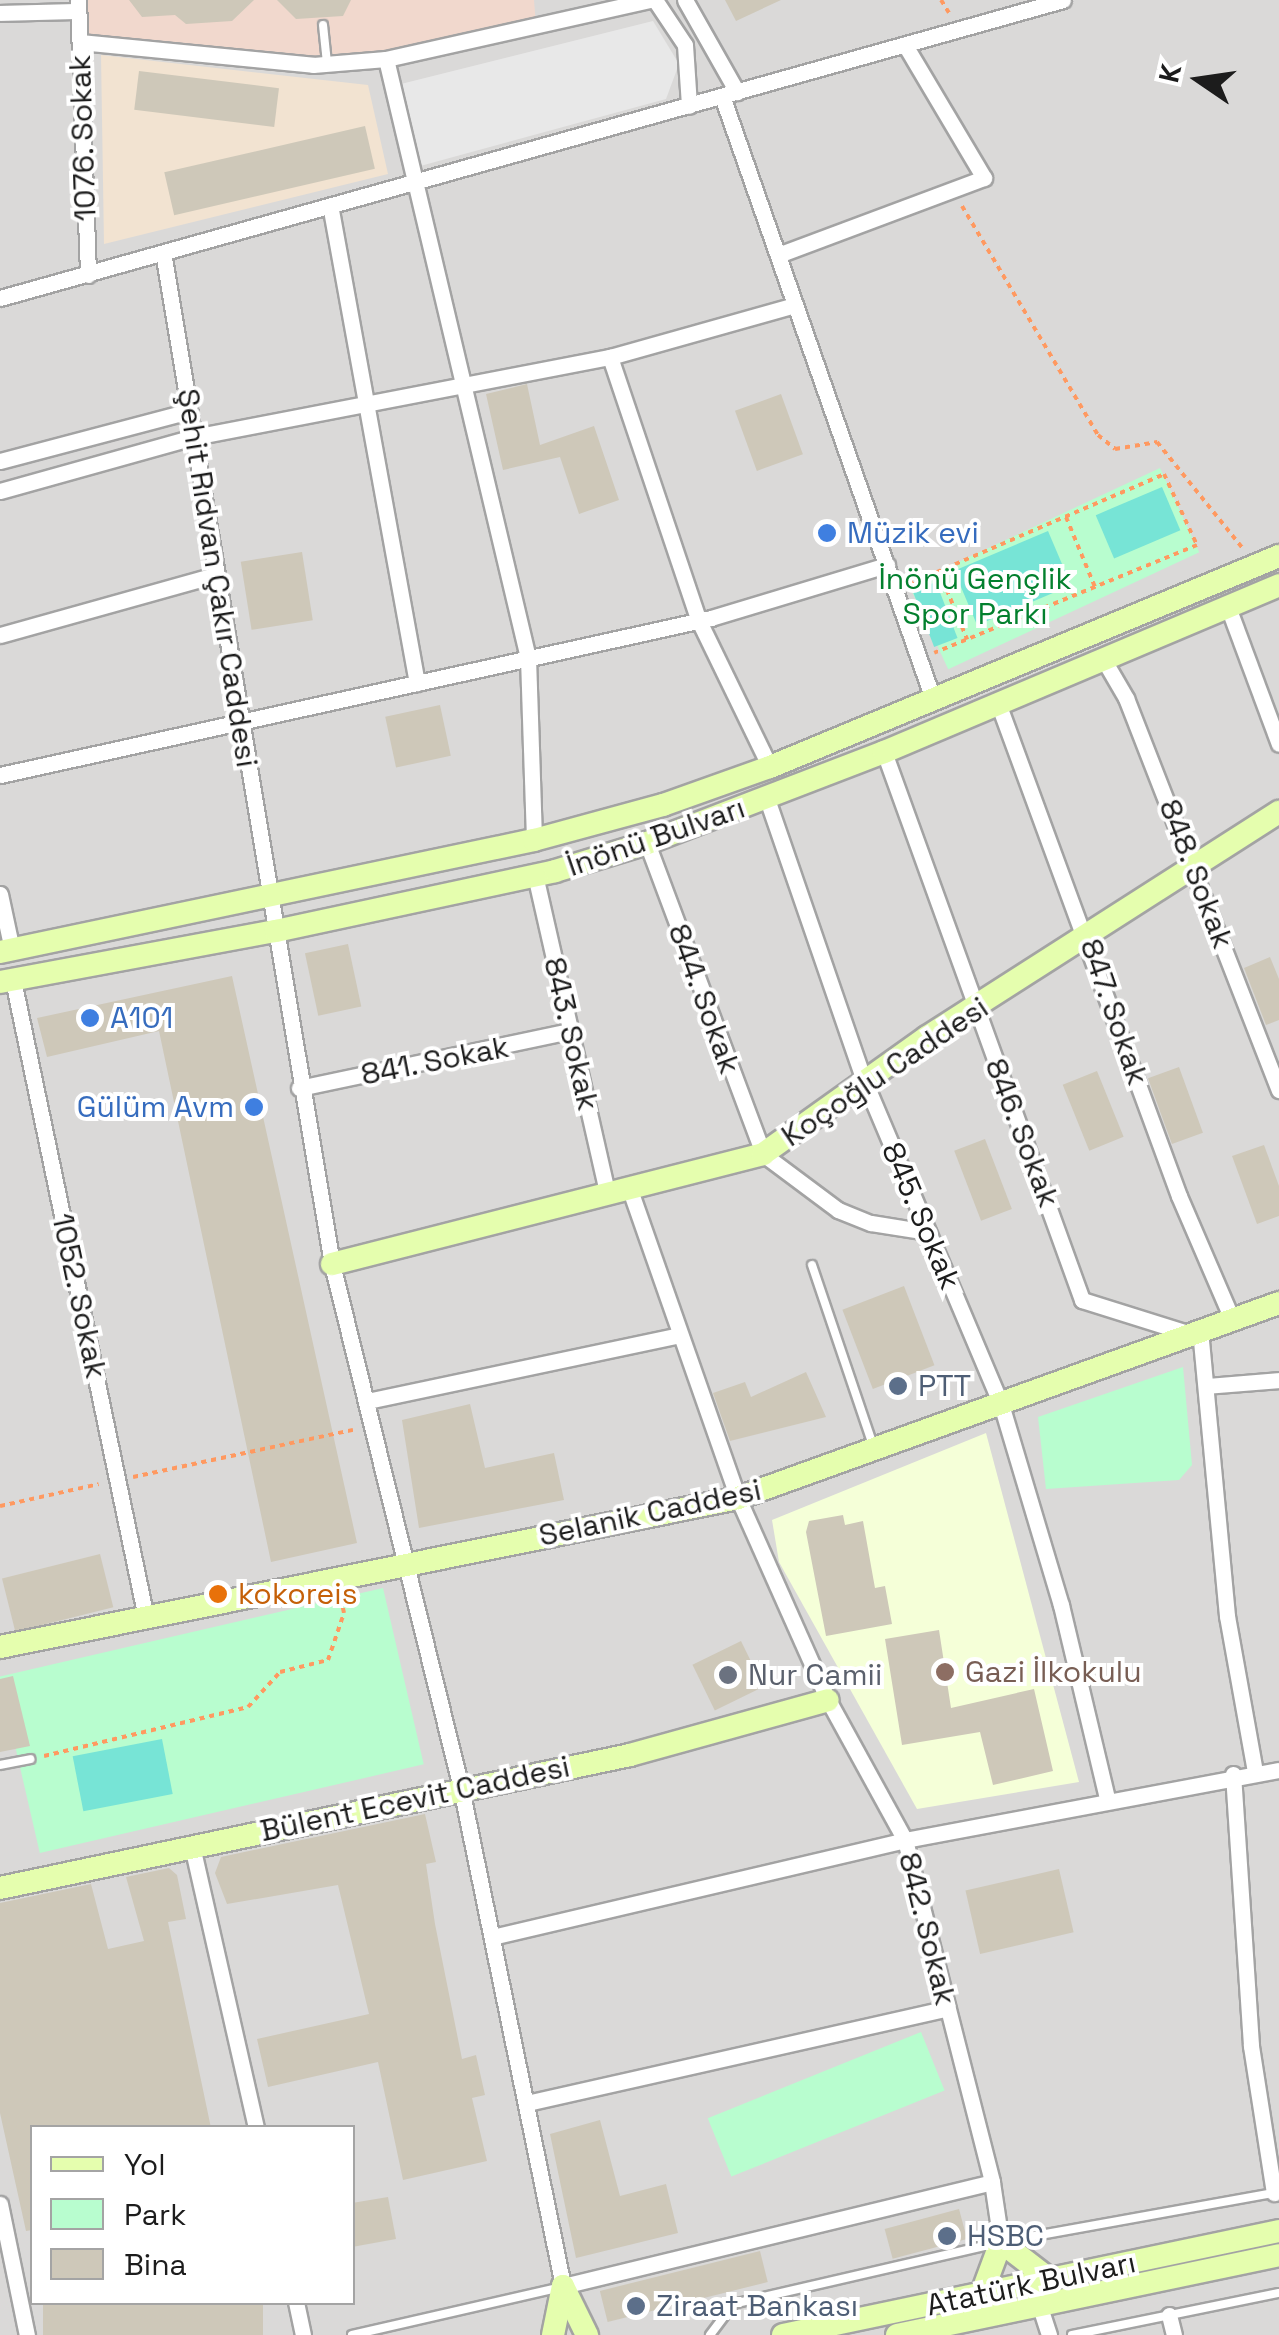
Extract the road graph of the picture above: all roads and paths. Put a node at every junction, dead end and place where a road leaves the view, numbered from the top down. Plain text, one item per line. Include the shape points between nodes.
1 (653, 0) edge
2 (685, 0) edge
3 (1063, 0) edge
4 (78, 5) edge
5 (0, 14) edge
6 (323, 26) dead end
7 (80, 42) junction
8 (904, 45) junction
9 (386, 59) junction
10 (326, 64) junction
11 (729, 94) junction
12 (689, 106) junction
13 (415, 187) junction
14 (952, 190) junction
15 (331, 210) junction
16 (778, 256) junction
17 (164, 258) junction
18 (88, 275) junction
19 (0, 298) edge
20 (796, 305) junction
21 (610, 357) junction
22 (465, 381) junction
23 (363, 402) junction
24 (189, 411) junction
25 (194, 437) junction
26 (0, 461) edge
27 (0, 491) edge
28 (1066, 516) junction
29 (1279, 556) edge
30 (887, 565) junction
31 (1257, 566) junction
32 (939, 571) junction
33 (215, 575) junction
34 (1279, 585) edge
35 (1095, 587) junction
36 (895, 590) junction
37 (1228, 608) junction
38 (699, 621) junction
39 (0, 635) edge
40 (967, 639) junction
41 (528, 658) junction
42 (919, 658) junction
43 (1105, 662) junction
44 (417, 682) junction
45 (932, 696) junction
46 (998, 704) junction
47 (242, 720) junction
48 (1279, 744) edge
49 (884, 752) junction
50 (770, 767) junction
51 (0, 774) edge
52 (768, 799) junction
53 (1279, 812) edge
54 (534, 840) junction
55 (647, 843) junction
56 (1195, 871) junction
57 (535, 875) junction
58 (0, 894) edge
59 (270, 898) junction
60 (276, 931) junction
61 (1088, 939) junction
62 (6, 951) edge
63 (6, 981) edge
64 (974, 1010) junction
65 (570, 1031) junction
66 (864, 1080) junction
67 (300, 1088) junction
68 (1279, 1090) edge
69 (764, 1154) junction
70 (618, 1190) junction
71 (928, 1232) junction
72 (332, 1264) junction
73 (812, 1265) dead end
74 (1279, 1303) edge
75 (1232, 1319) junction
76 (1192, 1331) junction
77 (678, 1335) junction
78 (1279, 1380) edge
79 (1206, 1386) junction
80 (367, 1401) junction
81 (1001, 1404) junction
82 (372, 1426) junction
83 (874, 1450) junction
84 (230, 1457) dead end
85 (738, 1498) junction
86 (404, 1566) junction
87 (336, 1578) junction
88 (146, 1613) junction
89 (0, 1647) edge
90 (828, 1700) junction
91 (30, 1759) joint
92 (0, 1765) edge
93 (1254, 1770) junction
94 (1279, 1770) edge
95 (1233, 1774) junction
96 (461, 1788) junction
97 (1107, 1798) junction
98 (905, 1840) junction
99 (192, 1846) junction
100 (0, 1888) edge
101 (492, 1938) junction
102 (947, 2008) junction
103 (527, 2102) junction
104 (255, 2125) edge
105 (992, 2182) junction
106 (1277, 2192) edge
107 (0, 2204) edge
108 (1279, 2232) edge
109 (1001, 2242) junction
110 (1279, 2255) edge
111 (1049, 2279) junction
112 (563, 2286) junction
113 (982, 2293) junction
114 (1279, 2293) edge
115 (1039, 2304) junction
116 (297, 2305) edge
117 (1169, 2315) junction
118 (27, 2335) edge
119 (303, 2335) edge
120 (352, 2335) edge
121 (554, 2335) edge
122 (586, 2335) edge
123 (710, 2335) edge
124 (784, 2335) edge
125 (897, 2335) edge
126 (1049, 2335) edge
127 (1072, 2335) edge
128 (1174, 2335) edge

1 - 9 street
1 - 12 street via 685,46
2 - 11 street
3 - 8 street
4 - 5 street
4 - 7 street, 1076. Sokak
6 - 10 lane
7 - 10 street
7 - 18 street, 1076. Sokak
8 - 11 street
8 - 14 street via 984,178
9 - 10 street
9 - 13 street
11 - 12 street
11 - 16 street
12 - 13 street
13 - 15 street
13 - 22 street
14 - 16 street
14 - 31 path via 1098,435 1115,450 1157,442
15 - 17 street
15 - 23 street
16 - 20 street
17 - 18 street
17 - 24 street, Şehit Rıdvan Çakır Caddesi
18 - 19 street
20 - 21 street
20 - 30 street
21 - 22 street
21 - 38 street
22 - 23 street
22 - 41 street
23 - 25 street
23 - 44 street
24 - 25 street, Şehit Rıdvan Çakır Caddesi
24 - 26 street
25 - 27 street
25 - 33 street, Şehit Rıdvan Çakır Caddesi
28 - 32 path
28 - 35 path
28 - 35 path via 1164,474 1197,545
29 - 31 main road, İnönü Bulvarı
30 - 36 street
30 - 38 street
31 - 45 main road, İnönü Bulvarı
32 - 36 path
32 - 40 path
33 - 39 street
33 - 47 street, Şehit Rıdvan Çakır Caddesi
34 - 37 main road, İnönü Bulvarı
35 - 40 path
36 - 42 street
37 - 43 main road, İnönü Bulvarı
37 - 48 street
38 - 41 street
38 - 50 street
40 - 42 path
41 - 44 street
41 - 54 street
42 - 45 street
43 - 46 main road, İnönü Bulvarı
43 - 56 street, 848. Sokak via 1126,698
44 - 47 street
45 - 50 main road, İnönü Bulvarı
46 - 49 main road, İnönü Bulvarı
46 - 61 street, 847. Sokak
47 - 51 street
47 - 59 street, Şehit Rıdvan Çakır Caddesi
49 - 52 main road, İnönü Bulvarı
49 - 64 street, 846. Sokak
50 - 54 main road, İnönü Bulvarı
52 - 55 main road, İnönü Bulvarı
52 - 66 street, 845. Sokak
53 - 56 main road, Koçoğlu Caddesi
54 - 59 main road, İnönü Bulvarı
55 - 57 main road, İnönü Bulvarı
55 - 69 street, 844. Sokak
56 - 61 main road, Koçoğlu Caddesi
56 - 68 street, 848. Sokak
57 - 60 main road, İnönü Bulvarı
57 - 65 street, 843. Sokak
58 - 62 street
59 - 60 street, Şehit Rıdvan Çakır Caddesi
59 - 62 main road, İnönü Bulvarı
60 - 63 main road, İnönü Bulvarı
60 - 67 street, Şehit Rıdvan Çakır Caddesi
61 - 64 main road, Koçoğlu Caddesi
61 - 75 street, 847. Sokak via 1179,1196
63 - 88 street, 1052. Sokak
64 - 66 main road, Koçoğlu Caddesi
64 - 76 street, 846. Sokak via 1082,1300
65 - 67 street, 841. Sokak
65 - 70 street, 843. Sokak
66 - 69 main road, Koçoğlu Caddesi
66 - 71 street, 845. Sokak
67 - 72 street, Şehit Rıdvan Çakır Caddesi
69 - 70 main road, Koçoğlu Caddesi
69 - 71 street via 838,1210 870,1223
70 - 72 main road, Koçoğlu Caddesi
70 - 77 street, 842. Sokak
71 - 81 street, 845. Sokak
72 - 80 street, Şehit Rıdvan Çakır Caddesi
73 - 83 lane
74 - 75 main road, Selanik Caddesi
75 - 76 main road, Selanik Caddesi
76 - 79 street
76 - 81 main road, Selanik Caddesi
77 - 80 street
77 - 85 street, 842. Sokak
78 - 79 street
79 - 93 street via 1227,1616
80 - 82 street, Şehit Rıdvan Çakır Caddesi
81 - 83 main road, Selanik Caddesi
81 - 97 street, 845. Sokak via 1061,1605
82 - 84 path
82 - 86 street, Şehit Rıdvan Çakır Caddesi
83 - 85 main road, Selanik Caddesi
85 - 86 main road, Selanik Caddesi
85 - 90 street, 842. Sokak
86 - 87 main road, Selanik Caddesi
86 - 96 street, Şehit Rıdvan Çakır Caddesi
87 - 88 main road, Selanik Caddesi
87 - 91 path via 344,1613 328,1660 280,1672 248,1707
88 - 89 main road, Selanik Caddesi
90 - 96 main road, Bülent Ecevit Caddesi via 630,1755
90 - 98 street, 842. Sokak
91 - 92 lane
93 - 94 street
93 - 95 street
95 - 97 street
95 - 106 street via 1251,2046
96 - 99 main road, Bülent Ecevit Caddesi
96 - 101 street, Şehit Rıdvan Çakır Caddesi
97 - 98 street
98 - 101 street
98 - 102 street, 842. Sokak
99 - 100 main road, Bülent Ecevit Caddesi
99 - 104 street
101 - 103 street, Şehit Rıdvan Çakır Caddesi
102 - 103 street
102 - 105 street, 842. Sokak
103 - 112 street, Şehit Rıdvan Çakır Caddesi
105 - 109 street, 842. Sokak
105 - 112 street
106 - 109 lane
107 - 118 street
108 - 111 main road, Atatürk Bulvarı
109 - 111 main road
109 - 113 main road
109 - 123 lane via 733,2304
110 - 115 main road, Atatürk Bulvarı
111 - 113 main road, Atatürk Bulvarı
112 - 120 lane
112 - 121 main road
112 - 122 main road
113 - 124 main road, Atatürk Bulvarı
114 - 117 lane
115 - 125 main road, Atatürk Bulvarı
115 - 126 street
116 - 119 street
117 - 127 lane
117 - 128 street

